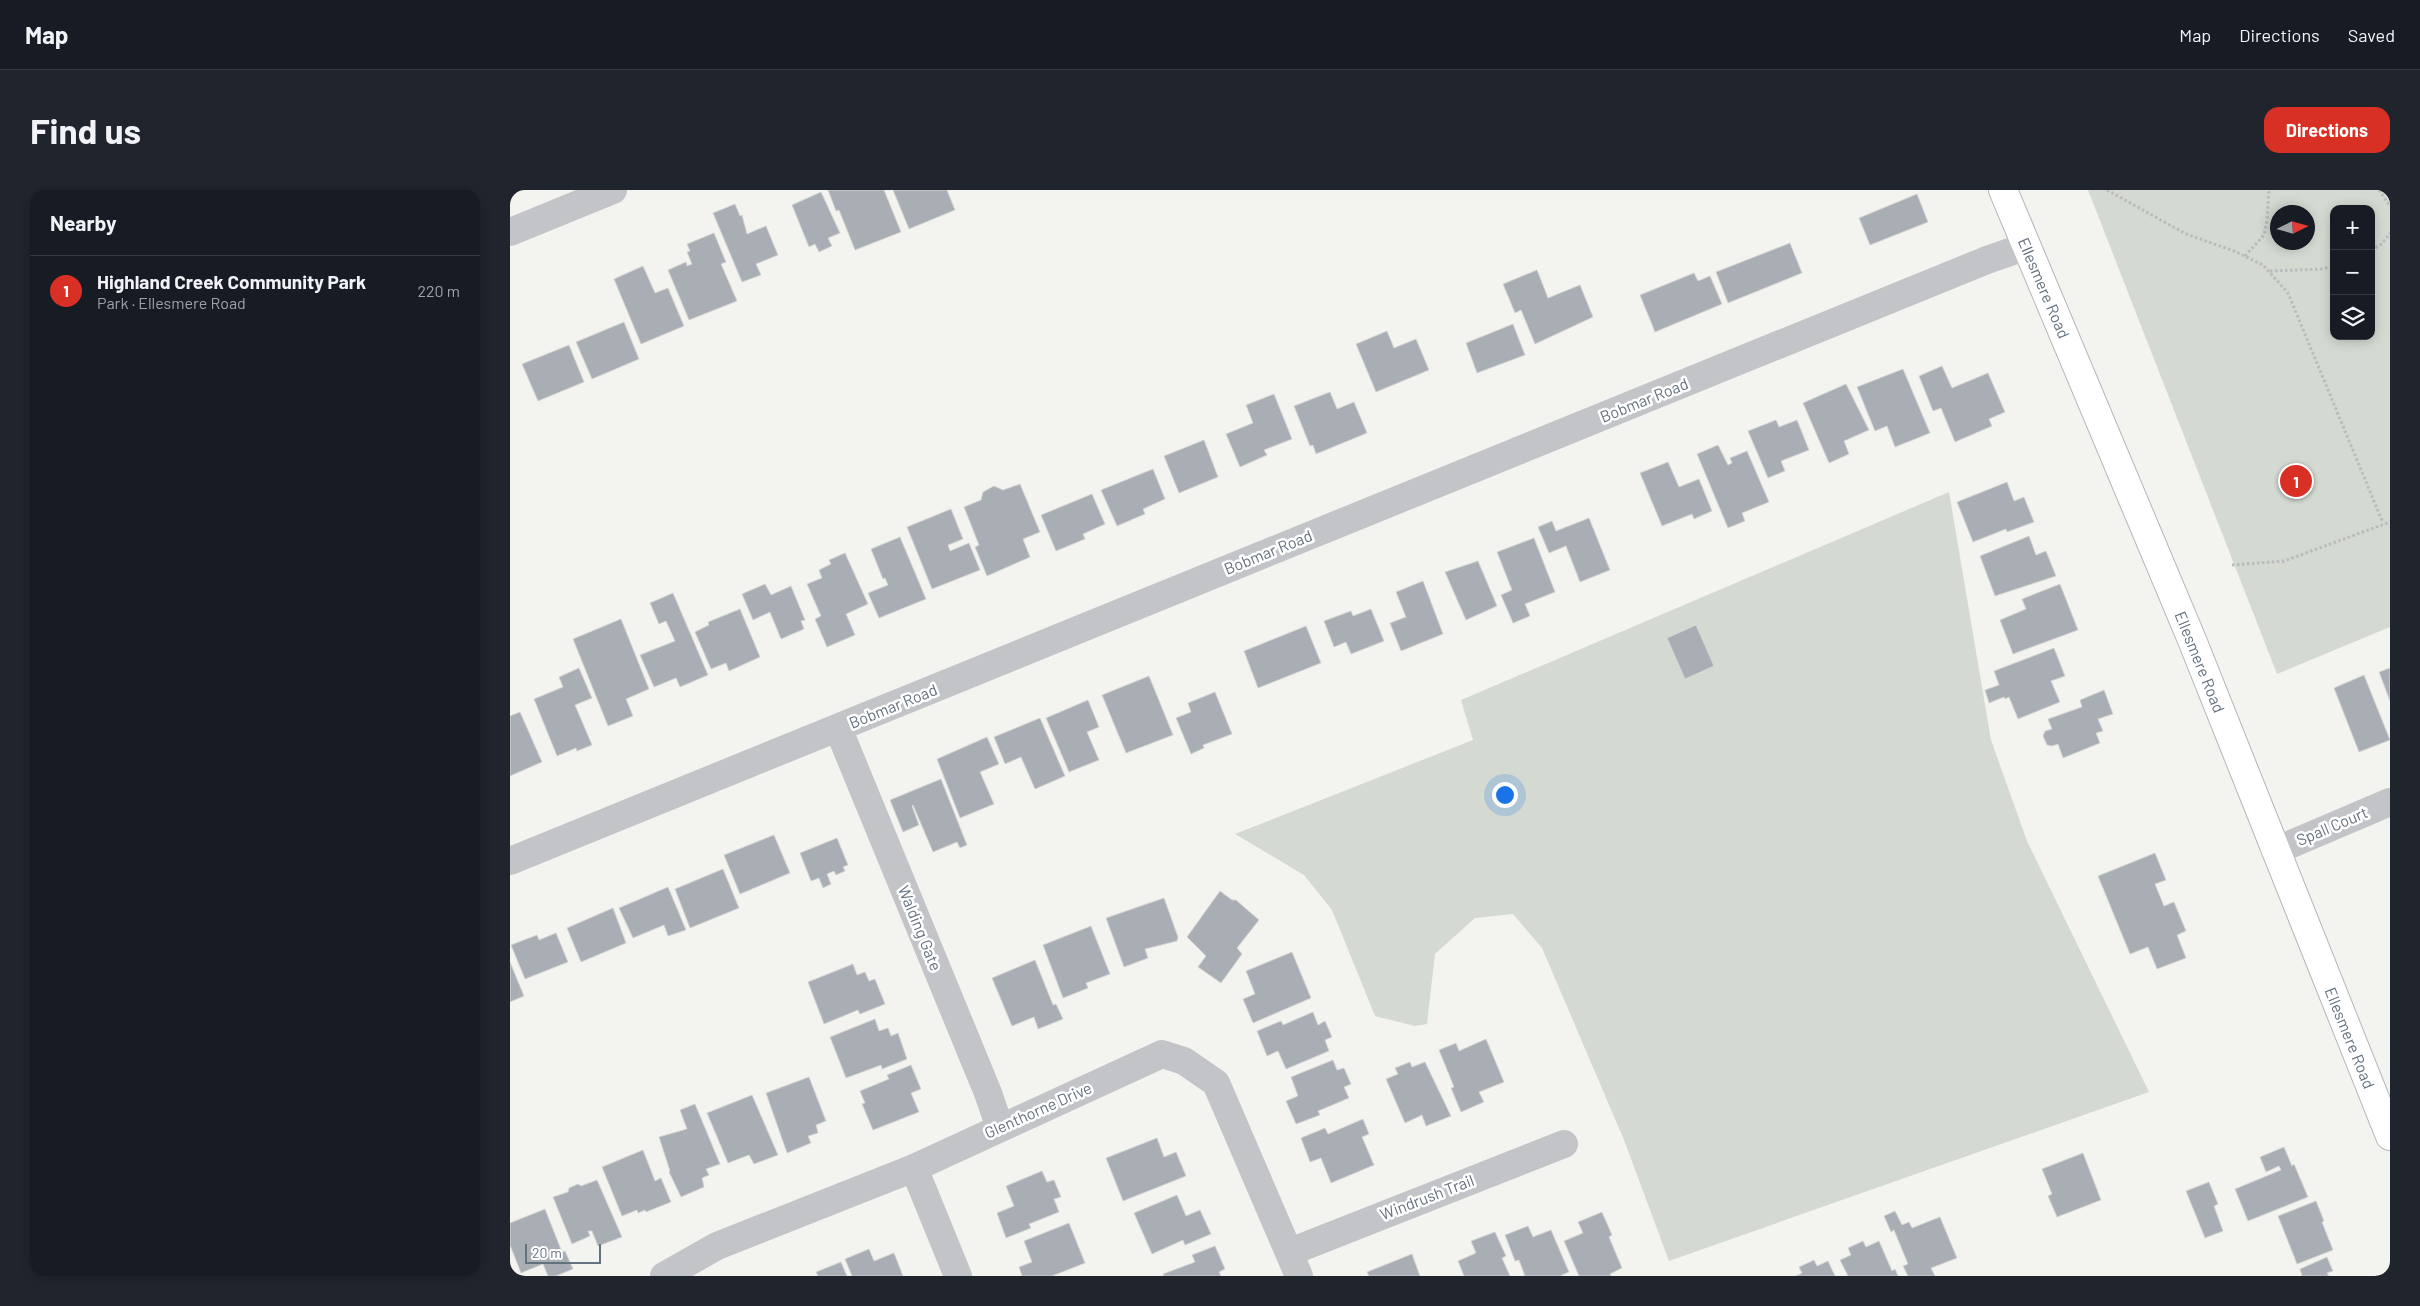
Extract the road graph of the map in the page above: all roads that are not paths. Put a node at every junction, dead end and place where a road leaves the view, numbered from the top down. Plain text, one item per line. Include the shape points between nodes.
1 (613, 190) edge
2 (2003, 190) edge
3 (510, 232) edge
4 (2027, 246) junction
5 (838, 728) junction
6 (2390, 802) edge
7 (2275, 851) junction
8 (510, 861) edge
9 (1000, 1128) junction
10 (2390, 1136) edge
11 (1564, 1144) dead end
12 (914, 1168) junction
13 (1294, 1264) edge
14 (664, 1276) edge
15 (958, 1276) edge

1 - 3 street
2 - 4 main road, Ellesmere Road
4 - 5 street, Bobmar Road
4 - 7 main road, Ellesmere Road via 2192,640
5 - 8 street, Bobmar Road
5 - 9 street, Walding Gate
6 - 7 street, Spall Court
7 - 10 main road, Ellesmere Road
9 - 12 street, Glenthorne Drive
9 - 13 street, Glenthorne Drive via 1162,1054 1177,1058 1216,1083
11 - 13 street, Windrush Trail
12 - 14 street, Glenthorne Drive via 717,1246
12 - 15 street

